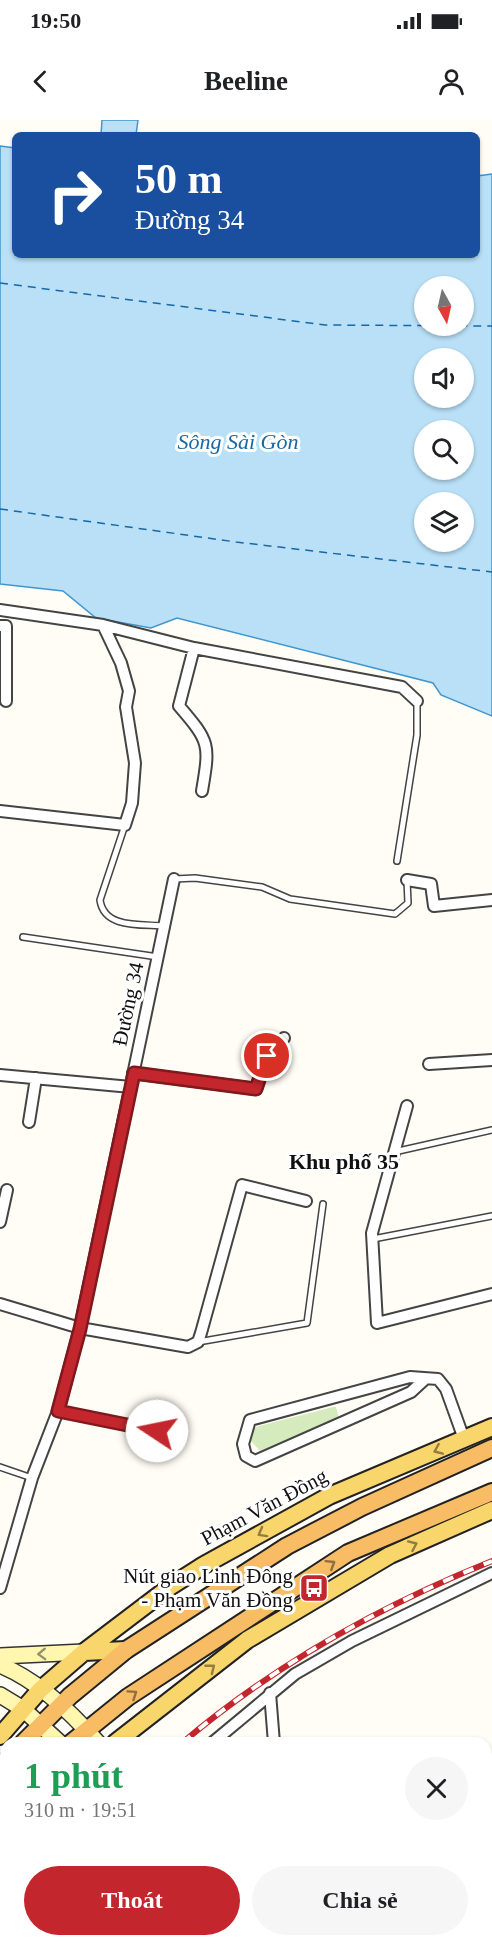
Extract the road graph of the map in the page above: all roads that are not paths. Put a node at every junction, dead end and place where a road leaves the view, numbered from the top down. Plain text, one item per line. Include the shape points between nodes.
1 (0, 610) edge
2 (103, 625) junction
3 (0, 626) edge
4 (194, 648) junction
5 (6, 701) dead end
6 (417, 701) joint
7 (202, 791) dead end
8 (0, 812) edge
9 (125, 825) junction
10 (397, 861) dead end
11 (174, 879) joint
12 (407, 880) joint
13 (492, 900) edge
14 (164, 926) junction
15 (23, 937) dead end
16 (158, 957) junction
17 (284, 1038) dead end
18 (492, 1060) edge
19 (429, 1064) dead end
20 (134, 1073) junction
21 (0, 1075) edge
22 (36, 1078) junction
23 (130, 1087) junction
24 (407, 1106) dead end
25 (29, 1122) dead end
26 (492, 1130) edge
27 (394, 1152) junction
28 (7, 1190) dead end
29 (306, 1202) dead end
30 (323, 1204) dead end
31 (492, 1216) edge
32 (0, 1222) edge
33 (371, 1240) junction
34 (492, 1294) edge
35 (0, 1304) edge
36 (80, 1329) junction
37 (198, 1342) junction
38 (424, 1380) junction
39 (58, 1411) junction
40 (492, 1427) edge
41 (157, 1431) dead end
42 (464, 1439) junction
43 (492, 1448) edge
44 (0, 1467) edge
45 (32, 1478) junction
46 (492, 1492) edge
47 (329, 1496) junction
48 (492, 1510) edge
49 (347, 1515) junction
50 (492, 1573) edge
51 (0, 1588) edge
52 (126, 1650) junction
53 (84, 1653) junction
54 (0, 1656) edge
55 (0, 1665) edge
56 (40, 1690) junction
57 (270, 1693) junction
58 (0, 1695) edge
59 (60, 1706) junction
60 (23, 1709) junction
61 (145, 1719) junction
62 (40, 1725) junction
63 (86, 1729) junction
64 (0, 1736) edge
65 (29, 1737) edge
66 (53, 1737) edge
67 (78, 1737) edge
68 (93, 1737) edge
69 (122, 1737) edge
70 (132, 1737) edge
71 (219, 1737) edge
72 (274, 1737) edge

1 - 2 street
2 - 4 street
2 - 9 street via 129,691 126,707 135,763 132,803
3 - 5 street via 6,626
4 - 6 street via 402,687
4 - 7 street via 179,706 201,731 209,751
6 - 10 lane via 417,735
8 - 9 street
9 - 14 lane via 100,900 102,910 117,921
11 - 12 lane via 262,887 290,899 395,914 408,903
11 - 14 street, Đường 34
12 - 13 street via 431,884 434,906
14 - 16 street, Đường 34
15 - 16 lane
16 - 20 street, Đường 34
17 - 20 street via 267,1056 256,1089
18 - 19 street
20 - 23 street, Đường 34
21 - 22 street
22 - 23 street
22 - 25 street
23 - 36 street, Đường 34
24 - 27 street
26 - 27 lane
27 - 33 street
28 - 32 street
29 - 37 street via 242,1185
30 - 37 lane via 308,1323
31 - 33 lane
33 - 34 street via 377,1323
35 - 36 street
36 - 37 street via 188,1347
36 - 39 street, Đường 34
38 - 38 street via 410,1377 250,1420 243,1444 246,1456 255,1461 278,1452 411,1392
38 - 42 street via 438,1380 446,1389
39 - 41 lane
39 - 45 street, Đường 34
40 - 42 main road, Phạm Văn Đồng
42 -> 47 main road, Phạm Văn Đồng
43 - 49 highway
44 - 45 lane
45 - 51 street, Đường 34
63 -> 46 highway via 348,1553
47 - 49 main road
47 -> 53 main road, Phạm Văn Đồng via 171,1586
61 -> 48 main road via 247,1640 390,1556
49 - 52 highway via 287,1546
50 - 57 street via 352,1641
52 - 53 main road
52 - 59 highway
53 -> 54 main road
53 - 56 main road, Phạm Văn Đồng
55 - 56 main road via 17,1672
56 - 59 main road
56 - 60 main road, Phạm Văn Đồng
57 - 71 street
57 - 72 street
58 - 60 main road
59 - 62 highway
59 - 63 main road
60 - 62 main road
60 - 64 main road, Phạm Văn Đồng
61 - 69 main road
61 - 70 street
62 - 65 highway
62 - 66 main road
63 - 67 highway
63 - 68 main road

